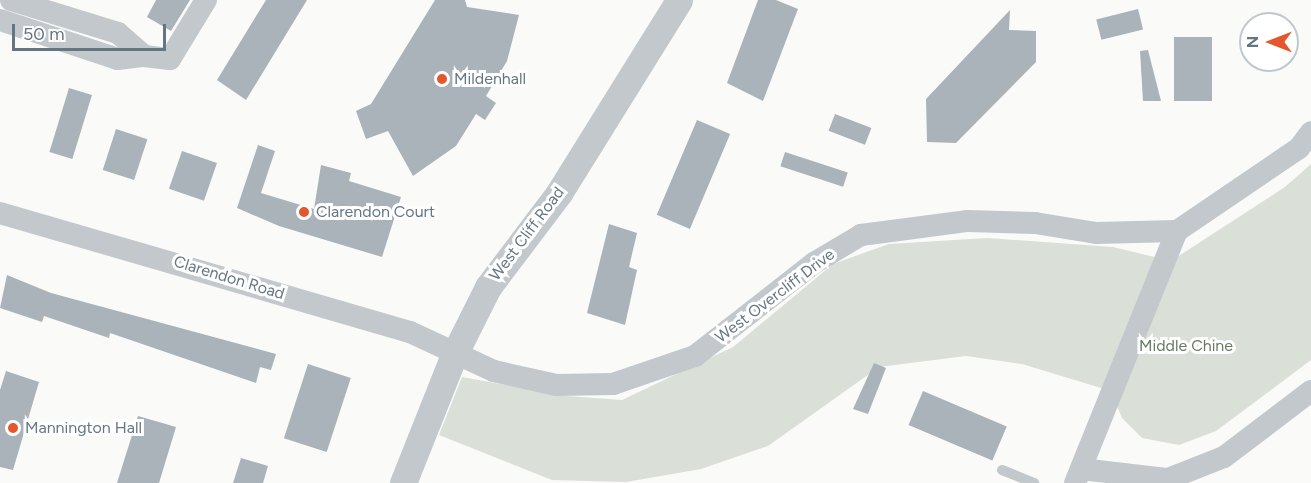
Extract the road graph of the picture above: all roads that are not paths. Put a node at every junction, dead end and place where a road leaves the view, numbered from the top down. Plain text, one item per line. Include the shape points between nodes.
1 (11, 0) edge
2 (206, 0) edge
3 (680, 0) edge
4 (0, 20) edge
5 (144, 56) junction
6 (1311, 132) edge
7 (0, 213) edge
8 (1176, 231) junction
9 (454, 355) junction
10 (1311, 391) edge
11 (1002, 470) dead end
12 (1078, 476) edge
13 (403, 483) edge
14 (1035, 483) edge

1 - 5 street via 118,33
2 - 5 street via 170,59
3 - 9 street, West Cliff Road via 559,193 488,287
4 - 5 street via 118,59
6 - 8 street via 1299,148
7 - 9 street, Clarendon Road via 410,332
8 - 9 street, West Overcliff Drive via 1096,233 1035,224 968,222 861,235 814,263 695,356 613,384 556,385 494,371
8 - 12 street
9 - 13 street, West Cliff Road
10 - 12 street via 1224,458 1168,478
11 - 14 lane

